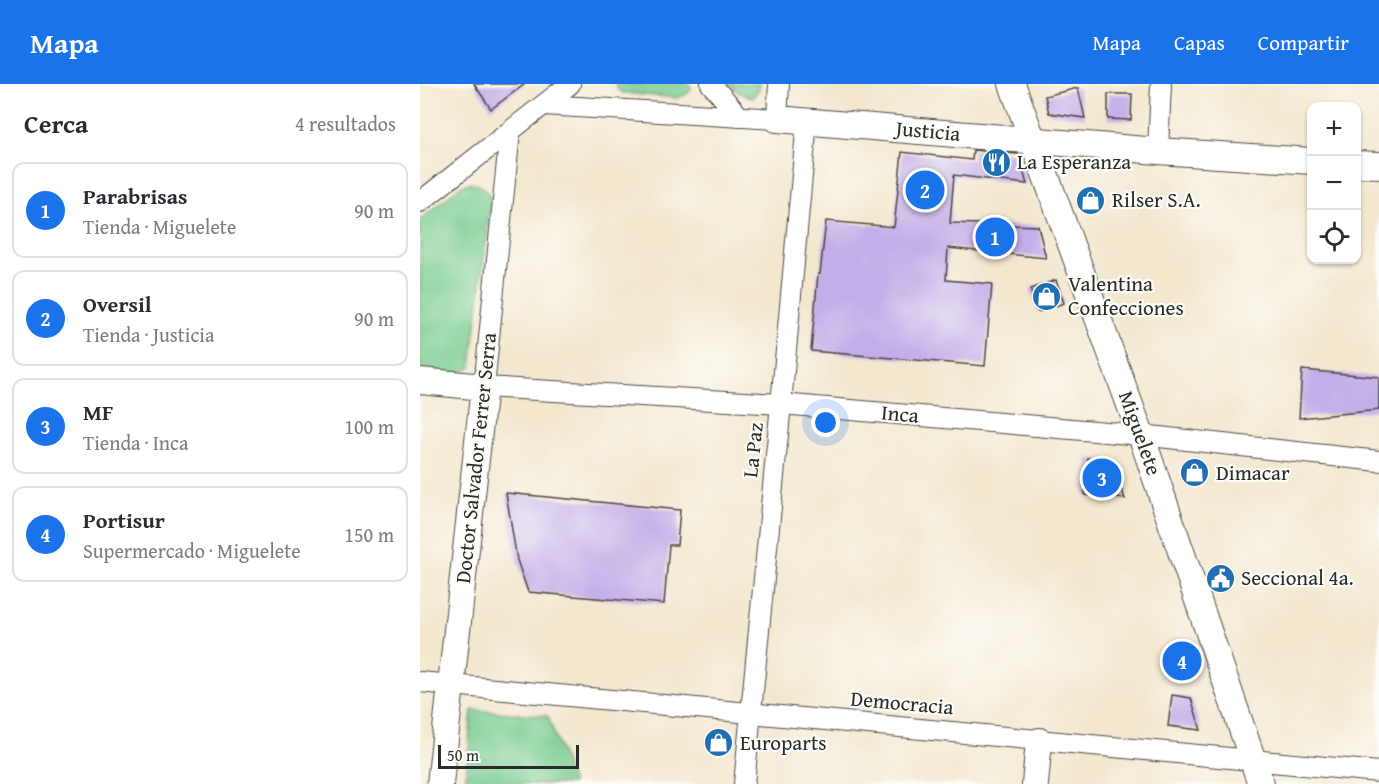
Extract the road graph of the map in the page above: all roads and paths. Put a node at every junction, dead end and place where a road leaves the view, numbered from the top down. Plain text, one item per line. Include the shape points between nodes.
1 (570, 84) edge
2 (711, 84) edge
3 (779, 84) edge
4 (1012, 84) edge
5 (1161, 84) edge
6 (544, 105) junction
7 (740, 117) junction
8 (777, 119) junction
9 (807, 121) junction
10 (510, 132) junction
11 (1034, 140) junction
12 (1158, 151) junction
13 (1307, 161) edge
14 (1361, 164) edge
15 (1379, 165) edge
16 (420, 202) edge
17 (420, 381) edge
18 (484, 387) junction
19 (781, 404) junction
20 (1141, 435) junction
21 (1379, 461) edge
22 (420, 682) edge
23 (452, 685) junction
24 (751, 713) junction
25 (1039, 741) junction
26 (1379, 772) edge
27 (1257, 773) edge
28 (440, 784) edge
29 (744, 784) edge
30 (1035, 784) edge

1 - 6 street
2 - 7 street
3 - 8 street
4 - 11 street, Miguelete
5 - 12 street
6 - 7 street, Justicia
6 - 10 street
7 - 8 street, Justicia
8 - 9 street, Justicia
9 - 11 street, Justicia
9 - 19 street, La Paz
10 - 16 street
10 - 18 street, Doctor Salvador Ferrer Serra
11 - 12 street, Justicia
11 - 20 street, Miguelete
12 - 13 street, Justicia
14 - 15 street
17 - 18 street, Inca
18 - 19 street, Inca
18 - 23 street, Doctor Salvador Ferrer Serra
19 - 20 street, Inca
19 - 24 street, La Paz
20 - 21 street, Inca
20 - 27 street, Miguelete
22 - 23 street, Democracia
23 - 24 street, Democracia
23 - 28 street, Doctor Salvador Ferrer Serra
24 - 25 street, Democracia
24 - 29 street, La Paz
25 - 27 street, Democracia
25 - 30 street
26 - 27 street, Democracia

